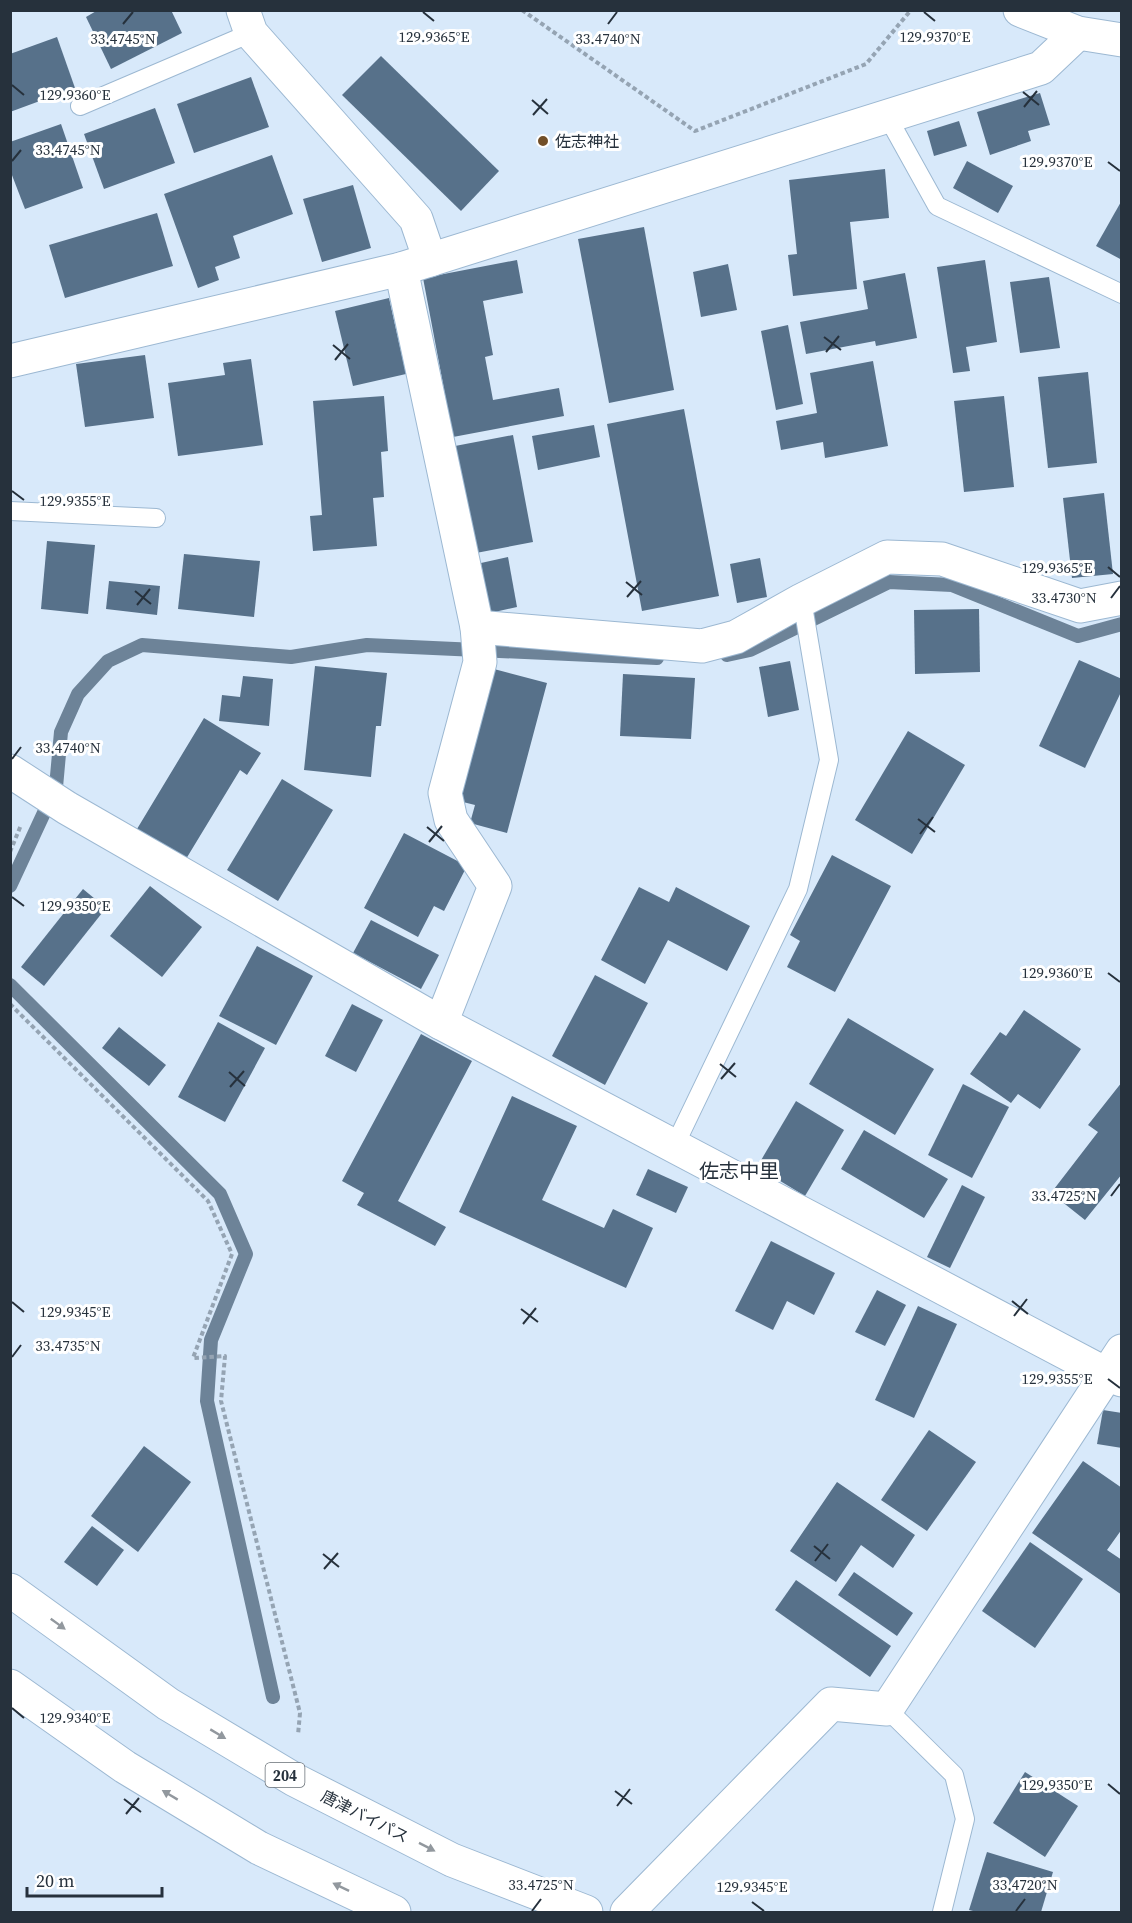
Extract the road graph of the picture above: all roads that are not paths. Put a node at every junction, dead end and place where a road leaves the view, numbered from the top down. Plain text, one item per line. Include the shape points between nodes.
1 (1020, 10) edge
2 (247, 22) edge
3 (1078, 33) junction
4 (1122, 39) edge
5 (80, 106) dead end
6 (887, 116) junction
7 (416, 264) junction
8 (1122, 294) edge
9 (10, 362) edge
10 (10, 510) edge
11 (156, 518) dead end
12 (1122, 598) edge
13 (801, 600) junction
14 (477, 627) junction
15 (23, 779) edge
16 (441, 1023) junction
17 (674, 1146) junction
18 (1116, 1368) edge
19 (10, 1590) edge
20 (10, 1686) edge
21 (887, 1709) junction
22 (394, 1912) edge
23 (586, 1912) edge
24 (627, 1912) edge
25 (942, 1912) edge

1 - 3 main road
2 - 5 lane
2 - 7 main road via 416,219
3 - 4 main road
3 - 6 main road via 1041,68
6 - 7 main road
6 - 8 lane via 938,206
7 - 9 main road
7 - 14 main road
10 - 11 lane
12 - 13 main road via 1080,606 942,560 887,557
13 - 14 main road via 736,637 702,646
13 - 17 lane via 829,760 798,889
14 - 16 main road via 480,662 445,793 451,820 495,886
15 - 16 main road via 66,808
16 - 17 main road
17 - 18 main road
18 - 21 main road
19 -> 23 main road, 唐津バイパス / 204 via 168,1704 295,1780 452,1860
22 -> 20 main road via 259,1848 125,1767
21 - 24 main road via 831,1704
21 - 25 lane via 954,1774 965,1819

